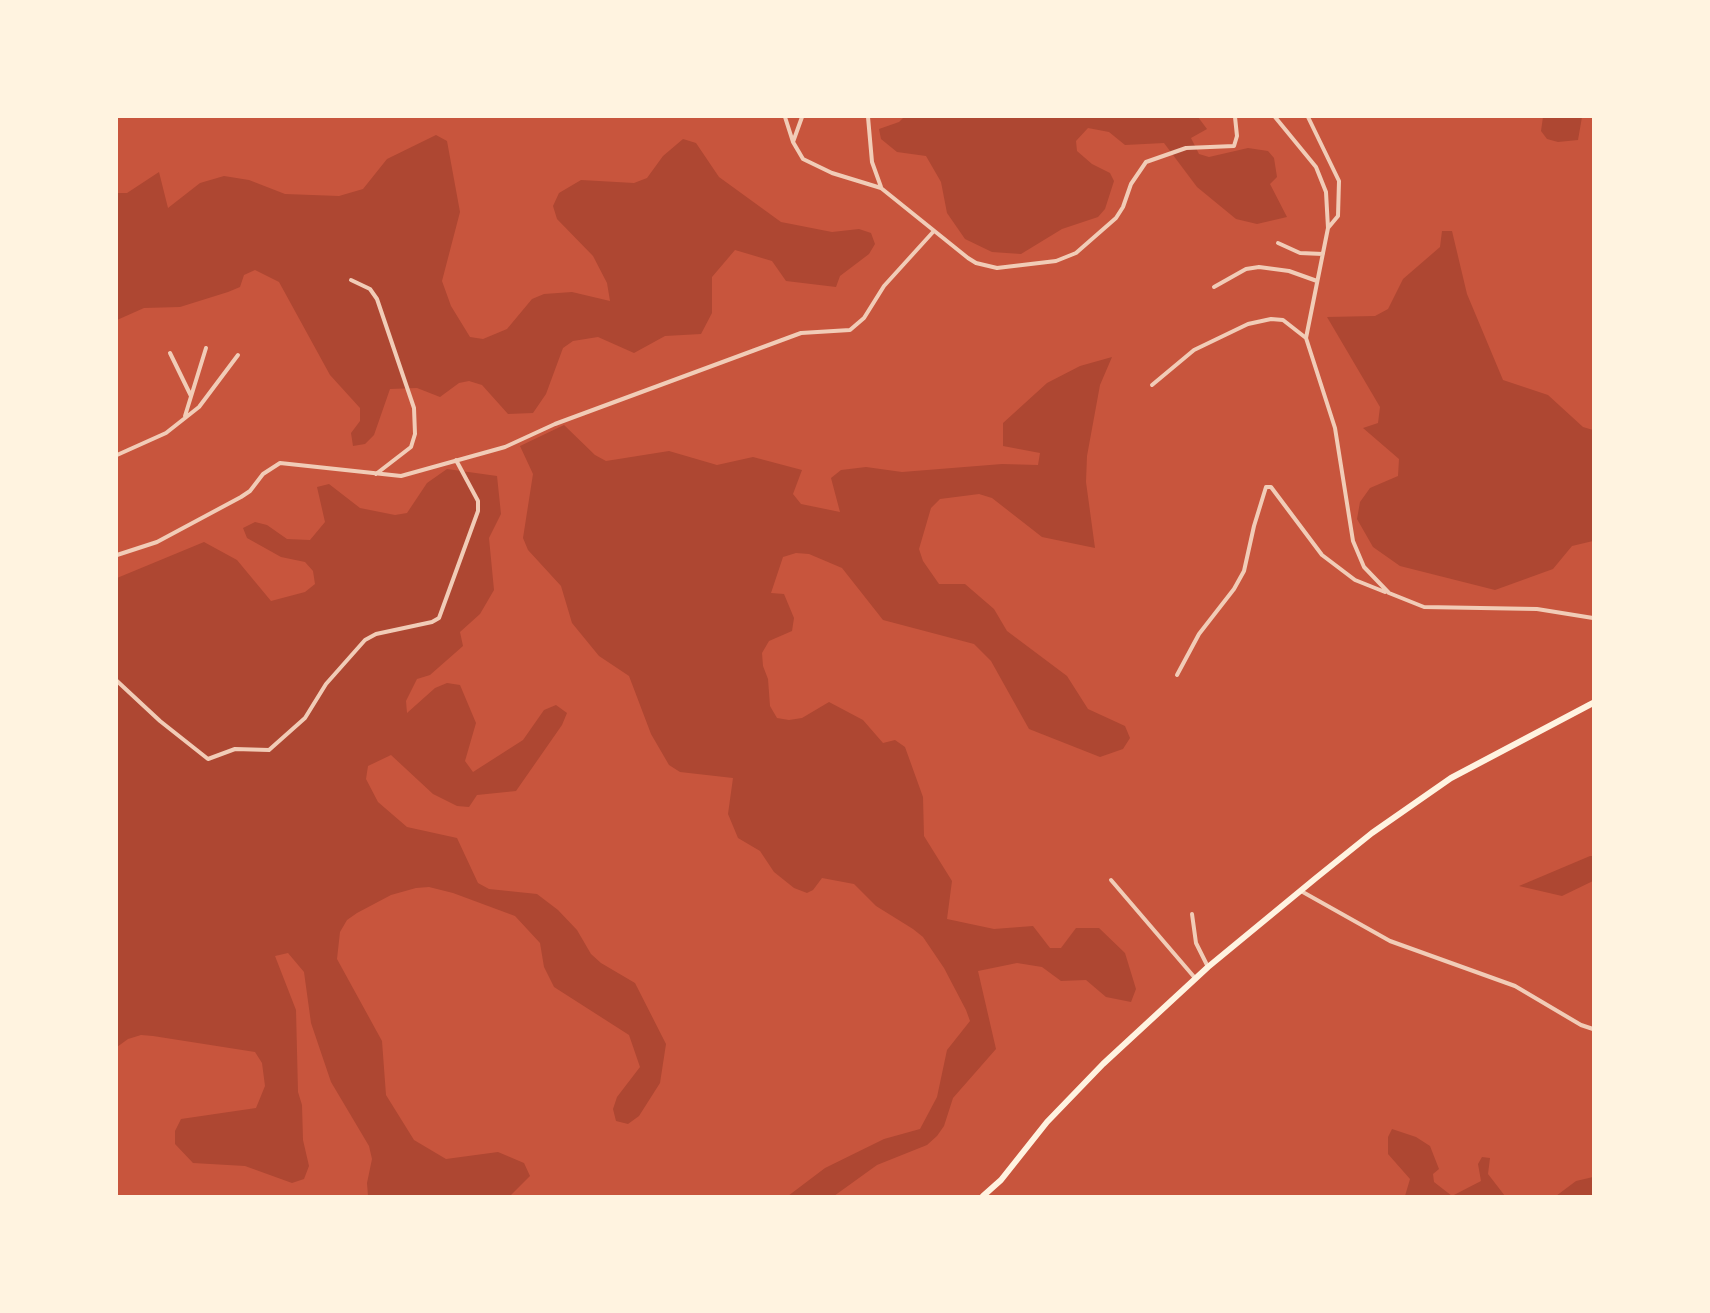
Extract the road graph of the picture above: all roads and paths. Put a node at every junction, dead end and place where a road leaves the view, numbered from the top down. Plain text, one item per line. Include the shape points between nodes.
1 (785, 117) edge
2 (802, 117) edge
3 (868, 117) edge
4 (1235, 117) edge
5 (1275, 117) edge
6 (1308, 117) edge
7 (793, 142) junction
8 (881, 188) junction
9 (1328, 228) junction
10 (933, 232) junction
11 (1278, 243) dead end
12 (1323, 254) junction
13 (351, 280) dead end
14 (1317, 281) junction
15 (1214, 287) dead end
16 (1306, 338) junction
17 (206, 348) dead end
18 (170, 353) dead end
19 (238, 355) dead end
20 (1152, 385) dead end
21 (191, 397) junction
22 (185, 417) junction
23 (117, 455) edge
24 (456, 460) junction
25 (374, 475) junction
26 (117, 555) edge
27 (1389, 593) junction
28 (1593, 618) edge
29 (1177, 675) dead end
30 (117, 681) edge
31 (1593, 704) edge
32 (1111, 880) dead end
33 (1300, 891) junction
34 (1192, 914) dead end
35 (1208, 967) junction
36 (1195, 979) junction
37 (1593, 1029) edge
38 (983, 1196) edge

1 - 7 street
2 - 7 street
3 - 8 street via 872,162
4 - 10 street via 1234,146 1185,148 1146,162 1116,218 1088,245 1067,258 988,267 976,263
5 - 9 street via 1320,175 1328,202
6 - 9 street via 1339,181 1338,216
7 - 8 street via 811,165
8 - 10 street
9 - 12 street
10 - 24 street via 850,330 801,333 555,424 505,447
11 - 12 street via 1300,253
12 - 14 street
13 - 25 street via 370,289 377,299 414,408 411,447
14 - 15 street via 1270,267 1251,268
14 - 16 street
16 - 20 street via 1282,320 1248,324 1194,350
16 - 27 street via 1335,428 1357,555
17 - 21 street
18 - 21 street
19 - 22 street via 201,406
21 - 22 street
22 - 23 street via 166,433
24 - 25 street via 401,476
24 - 30 street via 478,501 478,511 439,618 365,640 326,684 305,718 269,750 235,749 208,759
25 - 26 street via 280,463 241,497 157,542
27 - 28 street via 1424,608 1537,609
27 - 29 street via 1355,580 1335,566 1313,545 1271,487 1266,487 1244,571 1199,634
31 - 33 main road via 1425,795
32 - 36 street
33 - 35 main road
33 - 37 street via 1390,941 1515,986
34 - 35 street via 1196,943
35 - 36 main road
36 - 38 main road via 1071,1096

